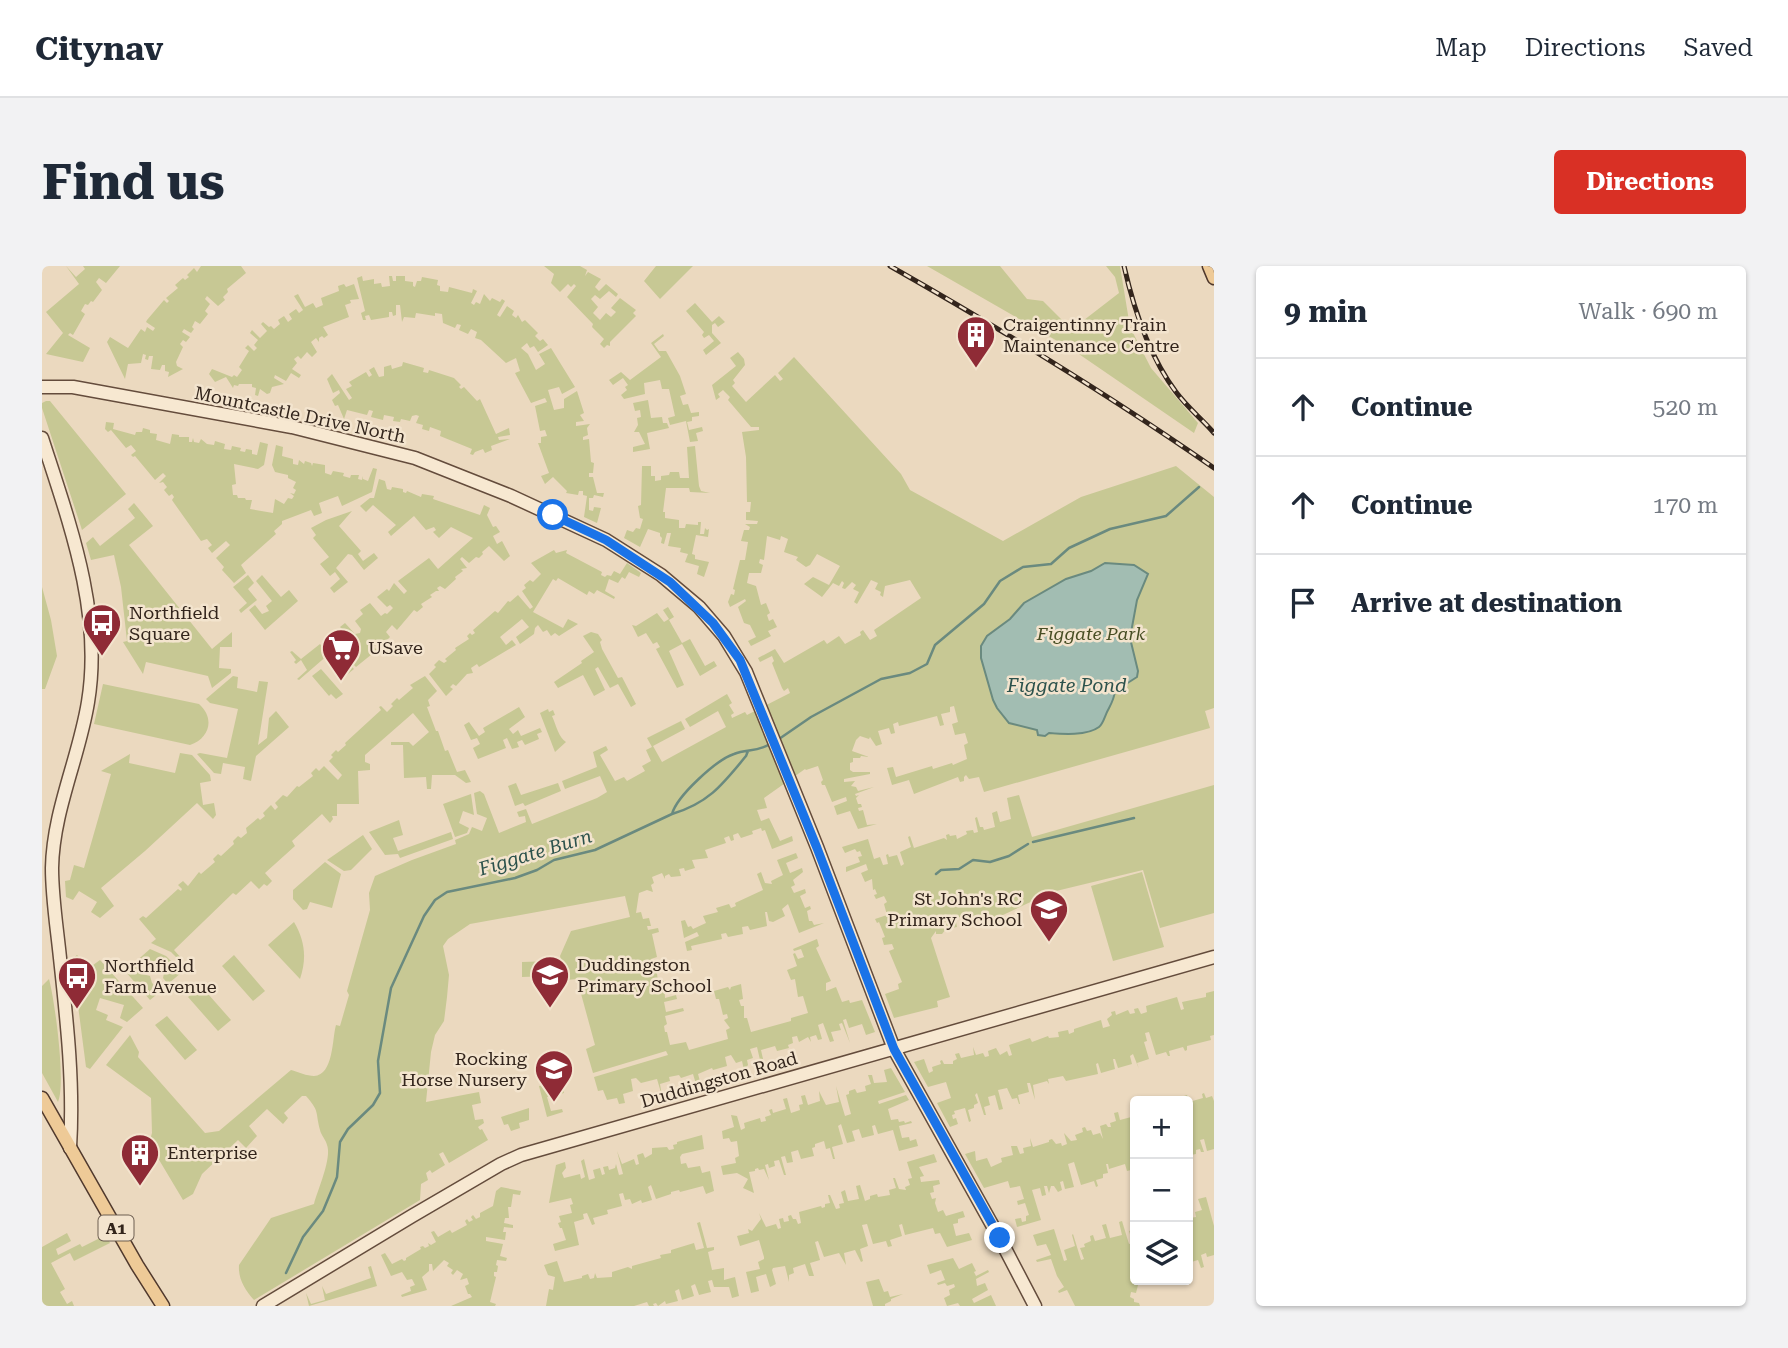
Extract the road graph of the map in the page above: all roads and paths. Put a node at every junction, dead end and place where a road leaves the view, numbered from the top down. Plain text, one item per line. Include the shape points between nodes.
1 (1209, 266) edge
2 (1214, 278) edge
3 (42, 387) edge
4 (42, 438) edge
5 (1214, 957) edge
6 (894, 1049) junction
7 (42, 1098) edge
8 (72, 1110) junction
9 (53, 1117) junction
10 (70, 1148) junction
11 (163, 1306) edge
12 (263, 1306) edge
13 (1035, 1306) edge

1 - 2 main road
3 - 6 street, Mountcastle Drive North via 73,387 276,424 391,451 452,471 569,521 670,582 699,607 740,660
4 - 8 street via 66,509 89,617 88,700 52,862
5 - 6 street, Duddingston Road
6 - 12 street, Duddingston Road via 509,1160
6 - 13 street, Mountcastle Drive North
7 - 9 main road, A1
8 - 9 street
8 - 10 street
9 - 10 main road, A1
10 - 11 main road, A1

